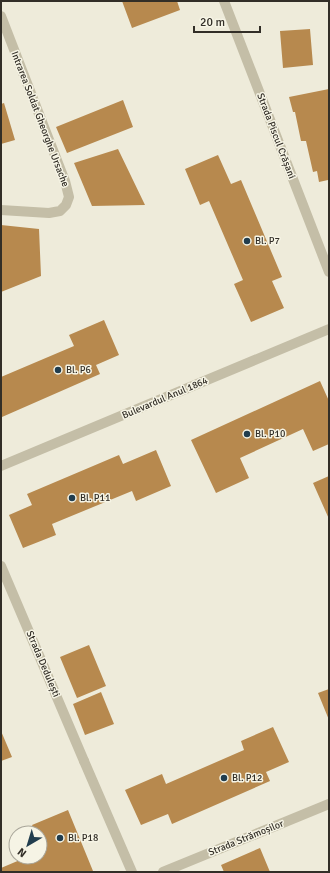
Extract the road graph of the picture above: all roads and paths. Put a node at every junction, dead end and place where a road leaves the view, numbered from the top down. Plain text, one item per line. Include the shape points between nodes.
1 (224, 1) edge
2 (1, 16) edge
3 (1, 210) edge
4 (329, 272) edge
5 (329, 329) edge
6 (1, 466) edge
7 (1, 566) edge
8 (329, 804) edge
9 (132, 872) edge
10 (163, 872) edge

1 - 4 street, Strada Piscul Crășani
2 - 3 street, Intrarea Soldat Gheorghe Ursache via 69,197 60,211 49,213
5 - 6 street, Bulevardul Anul 1864
7 - 9 street, Strada Dedulești
8 - 10 street, Strada Strămoșilor

